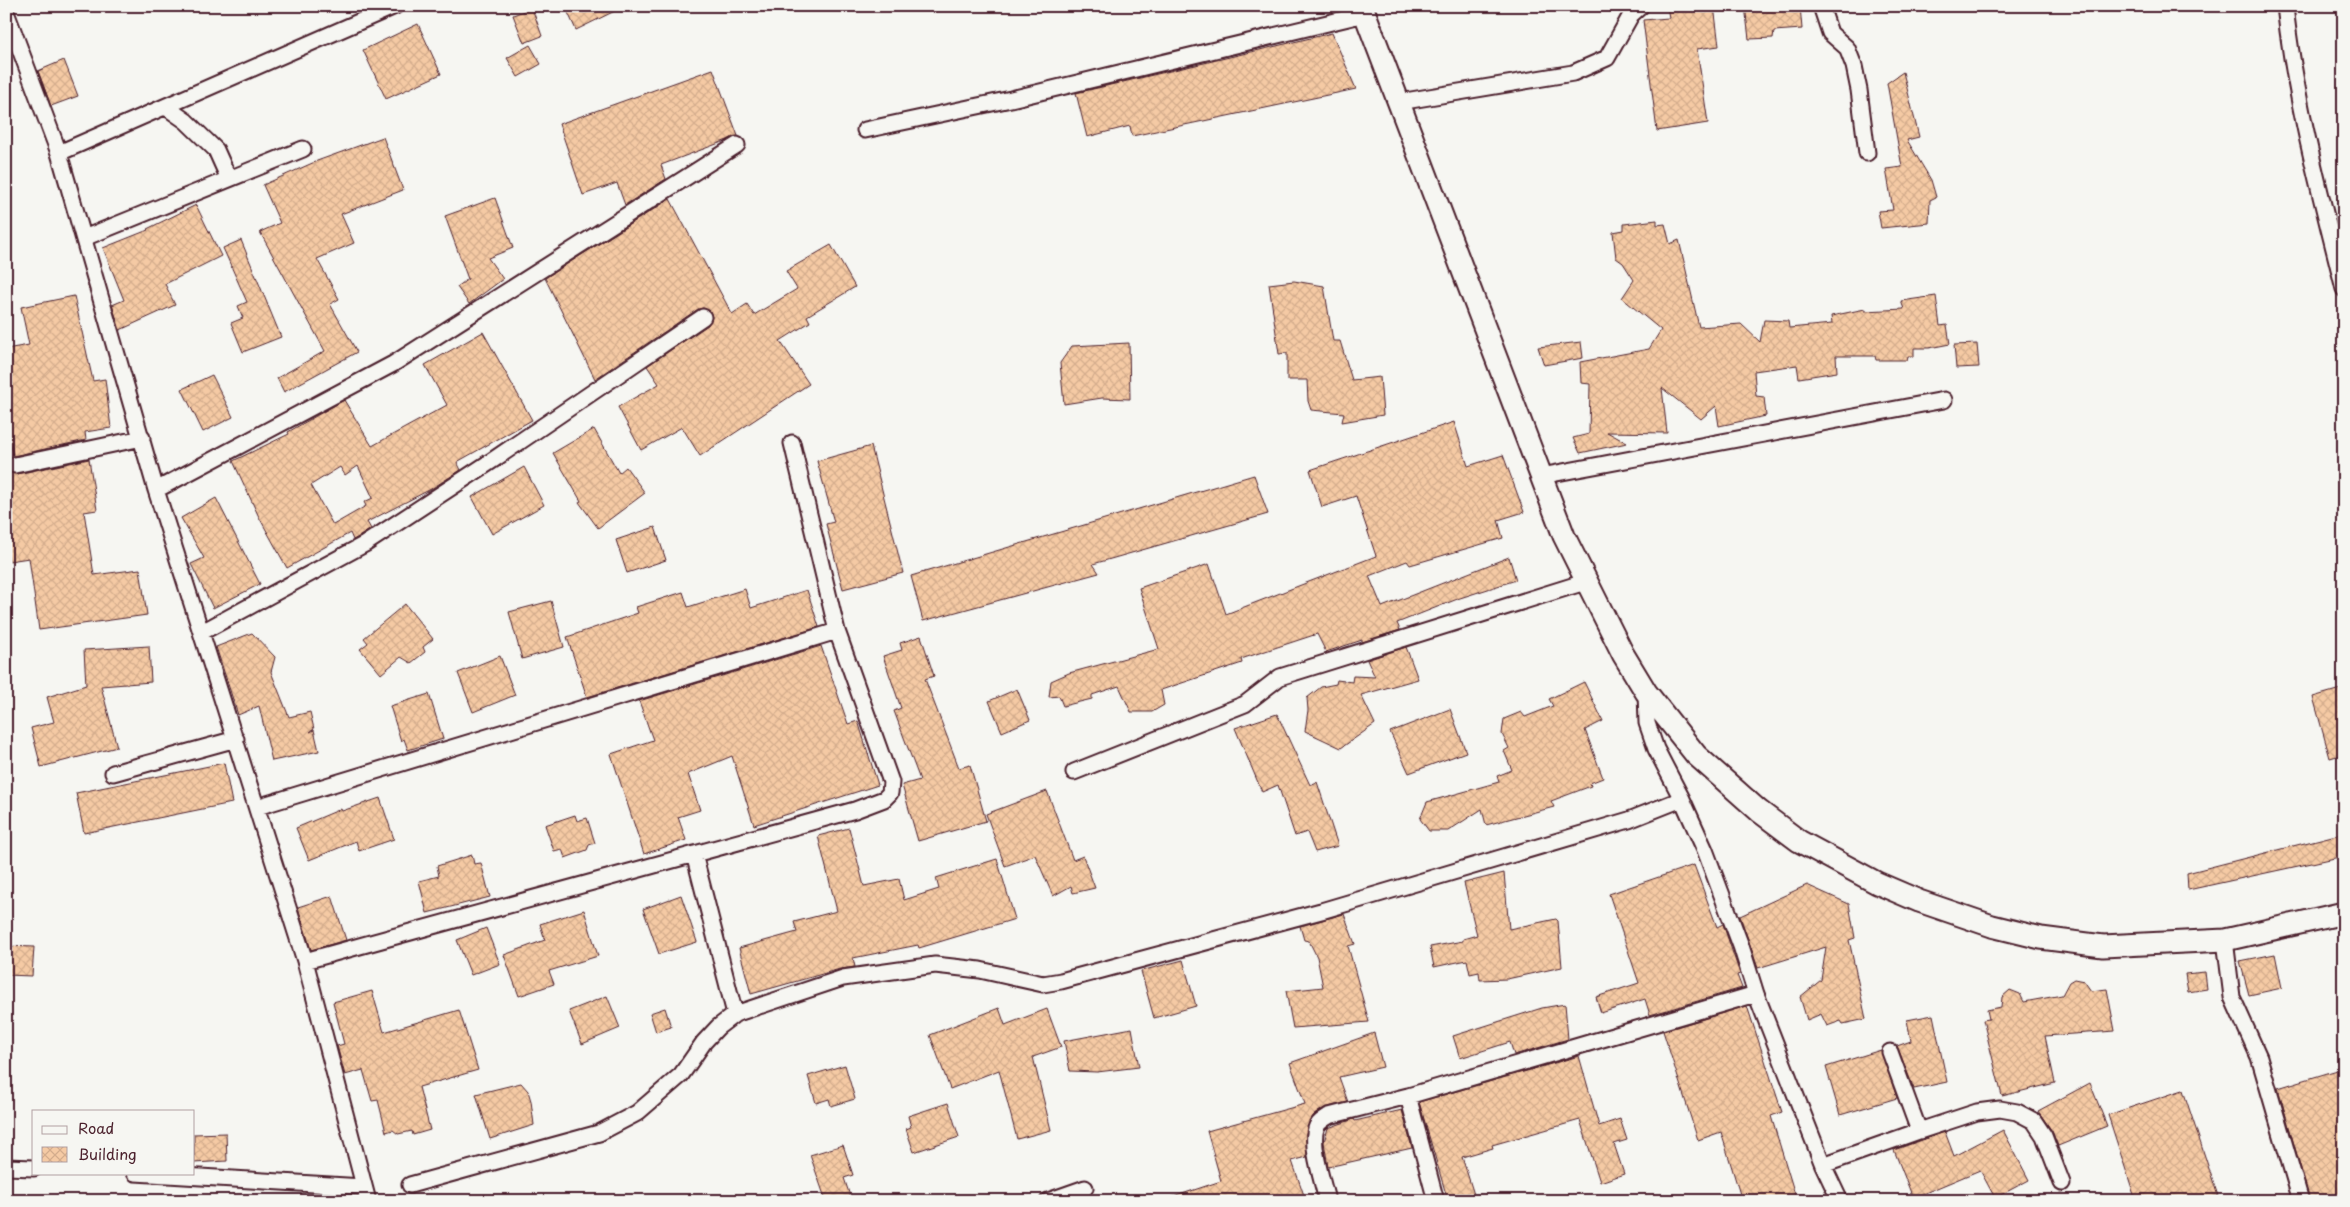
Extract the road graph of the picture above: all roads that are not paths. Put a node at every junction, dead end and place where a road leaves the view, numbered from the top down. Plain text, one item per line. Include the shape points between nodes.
1 (396, 6) edge
2 (1641, 6) edge
3 (1821, 6) edge
4 (2285, 6) edge
5 (1364, 10) edge
6 (8, 20) edge
7 (1399, 102) junction
8 (166, 107) junction
9 (865, 130) dead end
10 (738, 145) dead end
11 (303, 149) dead end
12 (59, 153) junction
13 (1867, 153) dead end
14 (229, 179) junction
15 (84, 238) junction
16 (2344, 288) edge
17 (703, 316) dead end
18 (1944, 400) dead end
19 (142, 438) junction
20 (792, 443) dead end
21 (15, 465) dead end
22 (1541, 476) junction
23 (156, 490) junction
24 (1586, 582) junction
25 (838, 631) junction
26 (202, 632) junction
27 (1646, 692) junction
28 (236, 739) junction
29 (1074, 772) dead end
30 (113, 773) dead end
31 (1682, 799) junction
32 (257, 807) junction
33 (694, 854) junction
34 (2344, 913) edge
35 (2225, 940) junction
36 (305, 961) junction
37 (1756, 994) junction
38 (736, 1014) junction
39 (1890, 1052) dead end
40 (1408, 1096) junction
41 (1918, 1130) junction
42 (1823, 1165) junction
43 (6, 1166) edge
44 (32, 1168) edge
45 (146, 1174) edge
46 (2062, 1183) dead end
47 (410, 1185) dead end
48 (1085, 1188) dead end
49 (366, 1194) edge
50 (1048, 1201) edge
51 (1327, 1201) edge
52 (1436, 1201) edge
53 (1840, 1201) edge
54 (2301, 1201) edge

1 - 8 street
2 - 7 street via 1632,15 1607,58 1572,73
3 - 13 street via 1830,32 1847,48 1854,66
4 - 16 street via 2291,54
5 - 7 main road
5 - 9 street via 1011,98
6 - 12 street
7 - 22 main road
8 - 12 street
8 - 14 street via 216,150
10 - 23 street via 393,364
11 - 14 street
12 - 15 street
14 - 15 street
15 - 19 street
17 - 26 street via 365,544
18 - 22 street
19 - 21 street
19 - 23 street
20 - 25 street
22 - 24 main road
23 - 26 street
24 - 27 main road via 1622,654
24 - 29 street via 1280,677 1245,704
25 - 32 street
25 - 33 street via 892,782 890,793 884,799 855,810
26 - 28 street
27 - 31 street via 1647,723 1656,749
27 - 35 main road via 1696,755 1759,811 1799,842 1894,891 1992,926 2041,938 2103,946
28 - 30 street
28 - 32 street
31 - 37 street via 1708,859
31 - 38 street via 1629,820 1321,911 1061,981 1043,984 980,970 935,965 843,978
32 - 36 street
33 - 36 street
33 - 38 street
34 - 35 main road
35 - 54 street via 2232,998 2259,1057
36 - 49 street
37 - 40 street
37 - 42 street
38 - 47 street via 704,1042 681,1075 637,1113 599,1133
39 - 41 street
40 - 51 street via 1329,1116 1321,1121 1314,1140
40 - 52 street
41 - 42 street
41 - 46 street via 1977,1112 2000,1109 2017,1112 2034,1121 2044,1136
42 - 53 street
43 - 44 street
45 - 49 street
48 - 50 street

